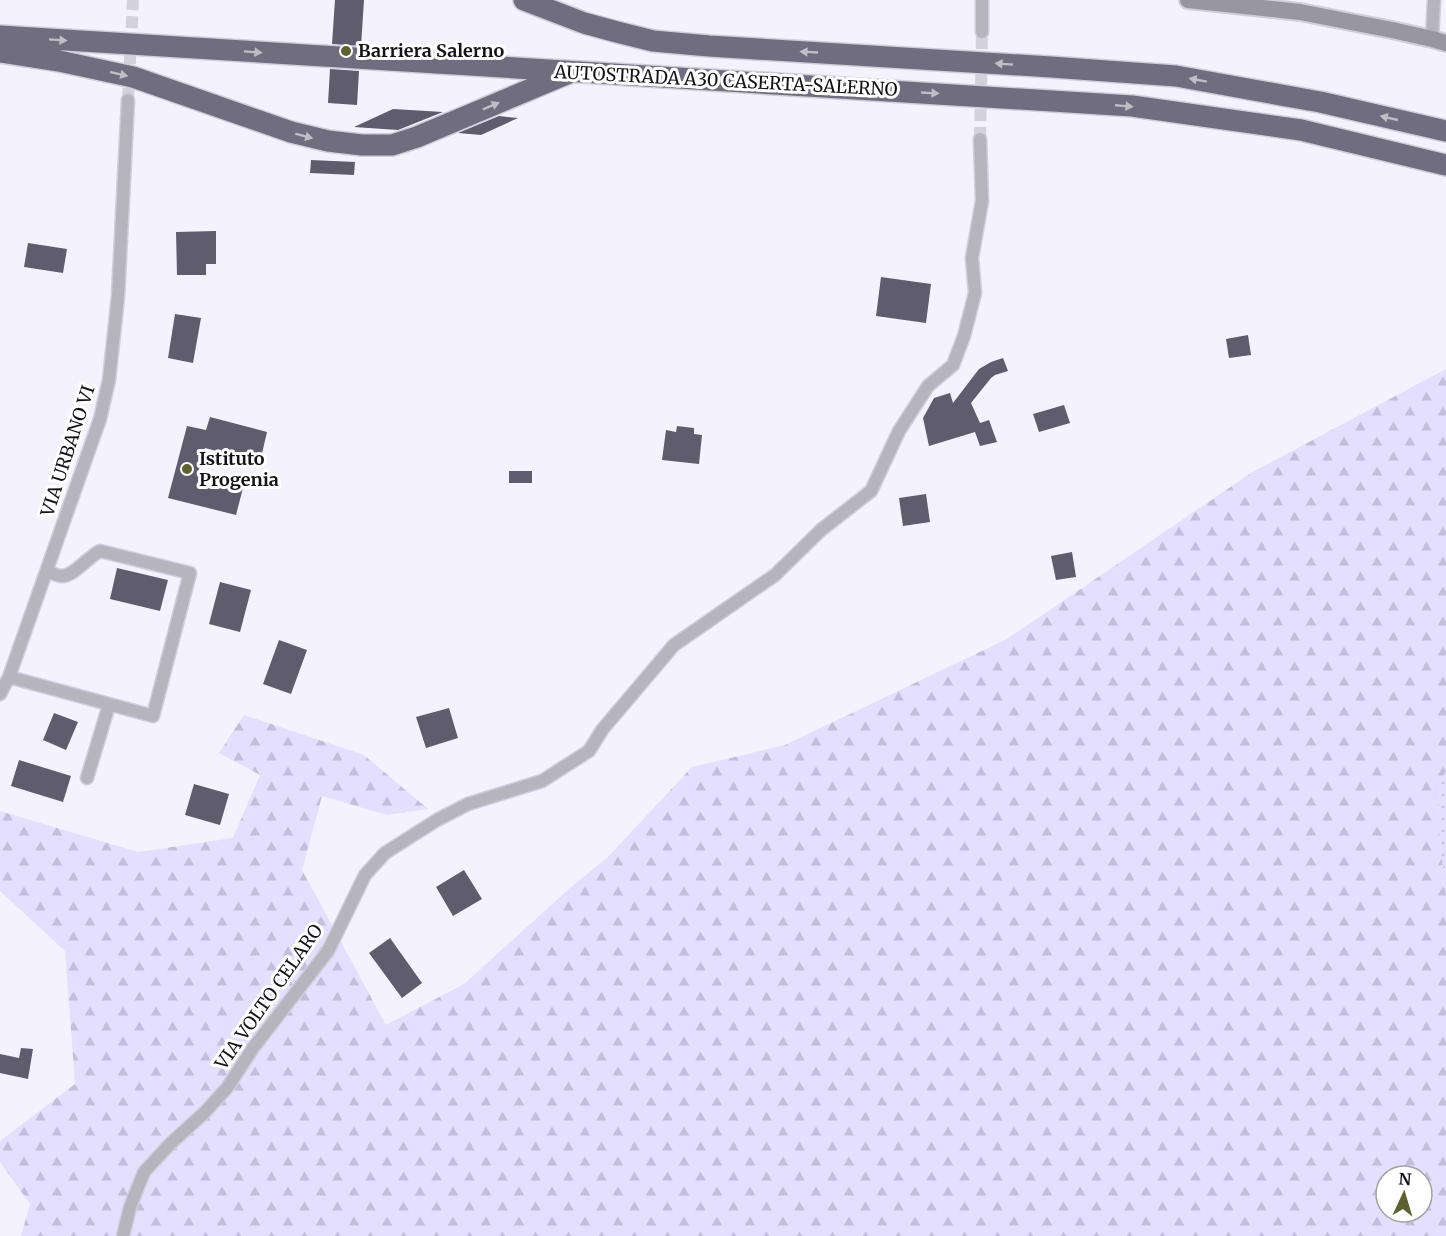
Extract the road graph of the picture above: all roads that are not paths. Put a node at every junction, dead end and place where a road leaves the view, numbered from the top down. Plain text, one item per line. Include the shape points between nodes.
1 (524, 0) edge
2 (982, 0) edge
3 (1188, 0) edge
4 (1434, 0) edge
5 (982, 32) tunnel mouth
6 (0, 36) edge
7 (1439, 41) edge
8 (0, 52) edge
9 (573, 72) junction
10 (128, 100) tunnel mouth
11 (1446, 131) edge
12 (980, 139) tunnel mouth
13 (1446, 165) edge
14 (47, 571) junction
15 (9, 677) junction
16 (0, 694) edge
17 (109, 705) junction
18 (87, 778) dead end
19 (123, 1236) edge

11 -> 1 highway, AUTOSTRADA A30 CASERTA-SALERNO via 1320,102 1176,76 653,41 584,23
2 - 5 street
3 - 7 main road via 1300,12
4 - 7 street
6 -> 9 highway, AUTOSTRADA A30 CASERTA-SALERNO
8 -> 9 highway via 133,77 291,132 363,145 392,145 417,137
9 -> 13 highway, AUTOSTRADA A30 CASERTA-SALERNO via 1132,106 1301,130
10 - 14 street, VIA URBANO VI via 118,296 109,380 100,419
12 - 19 street, VIA VOLTO CELARO via 982,201 972,258 975,294 964,336 953,365 928,386 900,431 871,491 821,530 775,575 674,645 589,751 542,782 468,804 385,853 365,875 328,951 227,1088 144,1172
14 - 15 street, VIA URBANO VI
14 - 17 street via 60,576 69,574 100,551 190,573 153,716
15 - 16 street, VIA URBANO VI
15 - 17 street
17 - 18 street

